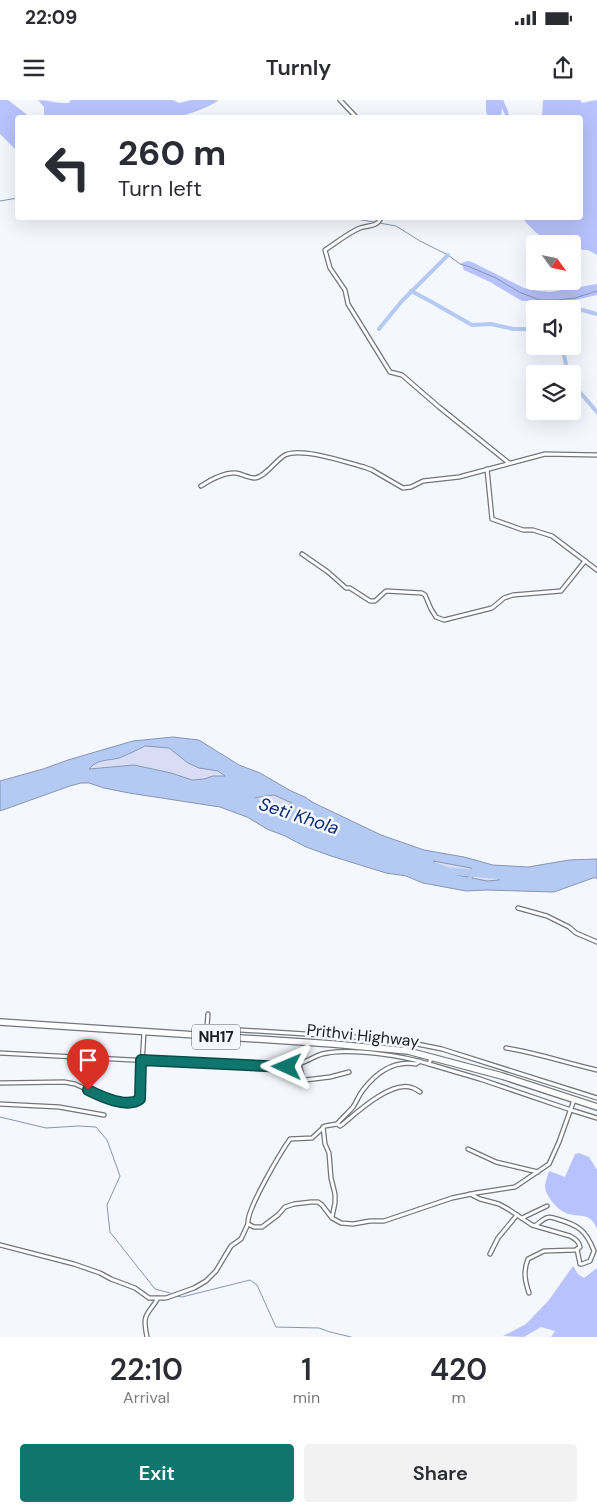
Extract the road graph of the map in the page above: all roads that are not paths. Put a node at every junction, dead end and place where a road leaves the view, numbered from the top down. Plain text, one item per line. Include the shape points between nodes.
1 (340, 100) edge
2 (353, 115) edge
3 (380, 220) edge
4 (597, 455) edge
5 (509, 464) junction
6 (487, 469) junction
7 (201, 486) dead end
8 (302, 554) dead end
9 (585, 561) junction
10 (597, 570) edge
11 (518, 908) dead end
12 (597, 942) edge
13 (208, 1014) dead end
14 (0, 1022) edge
15 (144, 1032) junction
16 (506, 1048) dead end
17 (0, 1053) edge
18 (431, 1056) junction
19 (141, 1060) junction
20 (420, 1061) junction
21 (488, 1063) junction
22 (299, 1064) junction
23 (429, 1064) junction
24 (597, 1070) edge
25 (349, 1072) dead end
26 (485, 1072) junction
27 (0, 1083) edge
28 (420, 1092) dead end
29 (597, 1098) edge
30 (574, 1100) junction
31 (0, 1104) edge
32 (597, 1107) edge
33 (571, 1110) junction
34 (104, 1115) dead end
35 (597, 1118) edge
36 (337, 1124) junction
37 (323, 1128) junction
38 (468, 1150) dead end
39 (538, 1172) junction
40 (470, 1194) junction
41 (547, 1206) dead end
42 (517, 1215) junction
43 (332, 1218) junction
44 (522, 1218) junction
45 (248, 1224) junction
46 (536, 1226) junction
47 (0, 1245) edge
48 (577, 1249) junction
49 (490, 1254) dead end
50 (528, 1293) dead end
51 (158, 1298) junction
52 (147, 1337) edge

1 - 2 street
3 - 5 street via 325,250 330,268 345,290 348,304 390,372 402,375
4 - 5 street via 545,454
5 - 6 street
6 - 7 street via 403,488 364,467 294,452 284,455 260,476 254,478 234,472 213,478
6 - 9 street via 492,519 552,536
8 - 9 street via 346,588 370,601 375,601 386,591 422,593 436,618 444,620 492,608 513,595 561,591
9 - 10 street
11 - 12 street via 546,916
13 - 21 street via 206,1024 209,1028 382,1037 442,1049
14 - 15 highway, Prithvi Highway / NH17
15 - 18 highway, Prithvi Highway / NH17 via 383,1048
15 - 19 street
16 - 24 street
17 - 19 street
18 - 23 street
18 - 26 highway, Prithvi Highway / NH17
19 - 22 street via 267,1067
19 - 27 street via 140,1099 133,1103 106,1099 64,1082
20 - 22 street via 346,1051 322,1054
20 - 23 street
20 - 36 street via 387,1067 364,1088
21 - 26 street
21 - 29 street
22 - 25 street via 305,1080
23 - 33 street
26 - 30 highway, Prithvi Highway / NH17
28 - 36 street via 403,1087 388,1092 340,1126
30 - 32 highway, Prithvi Highway / NH17
30 - 33 street
31 - 34 street via 59,1107
33 - 35 street
33 - 39 street via 549,1164
36 - 37 street
37 - 43 street via 335,1194
37 - 45 street via 312,1138 290,1138 248,1216
38 - 39 street via 496,1162
39 - 40 street via 515,1187
40 - 42 street via 499,1204
40 - 43 street via 384,1221 353,1224
41 - 44 street
42 - 44 street
42 - 49 street via 498,1238
43 - 45 street via 322,1205 311,1202 285,1207 262,1227
44 - 46 street
45 - 51 street via 241,1239 206,1281 166,1298
46 - 48 street via 576,1239 580,1246
46 - 48 street via 550,1217 580,1228 594,1251 590,1261 580,1264
47 - 51 street via 83,1267 135,1288 149,1298
48 - 50 street via 544,1251 528,1259 525,1280
51 - 52 street via 145,1319

